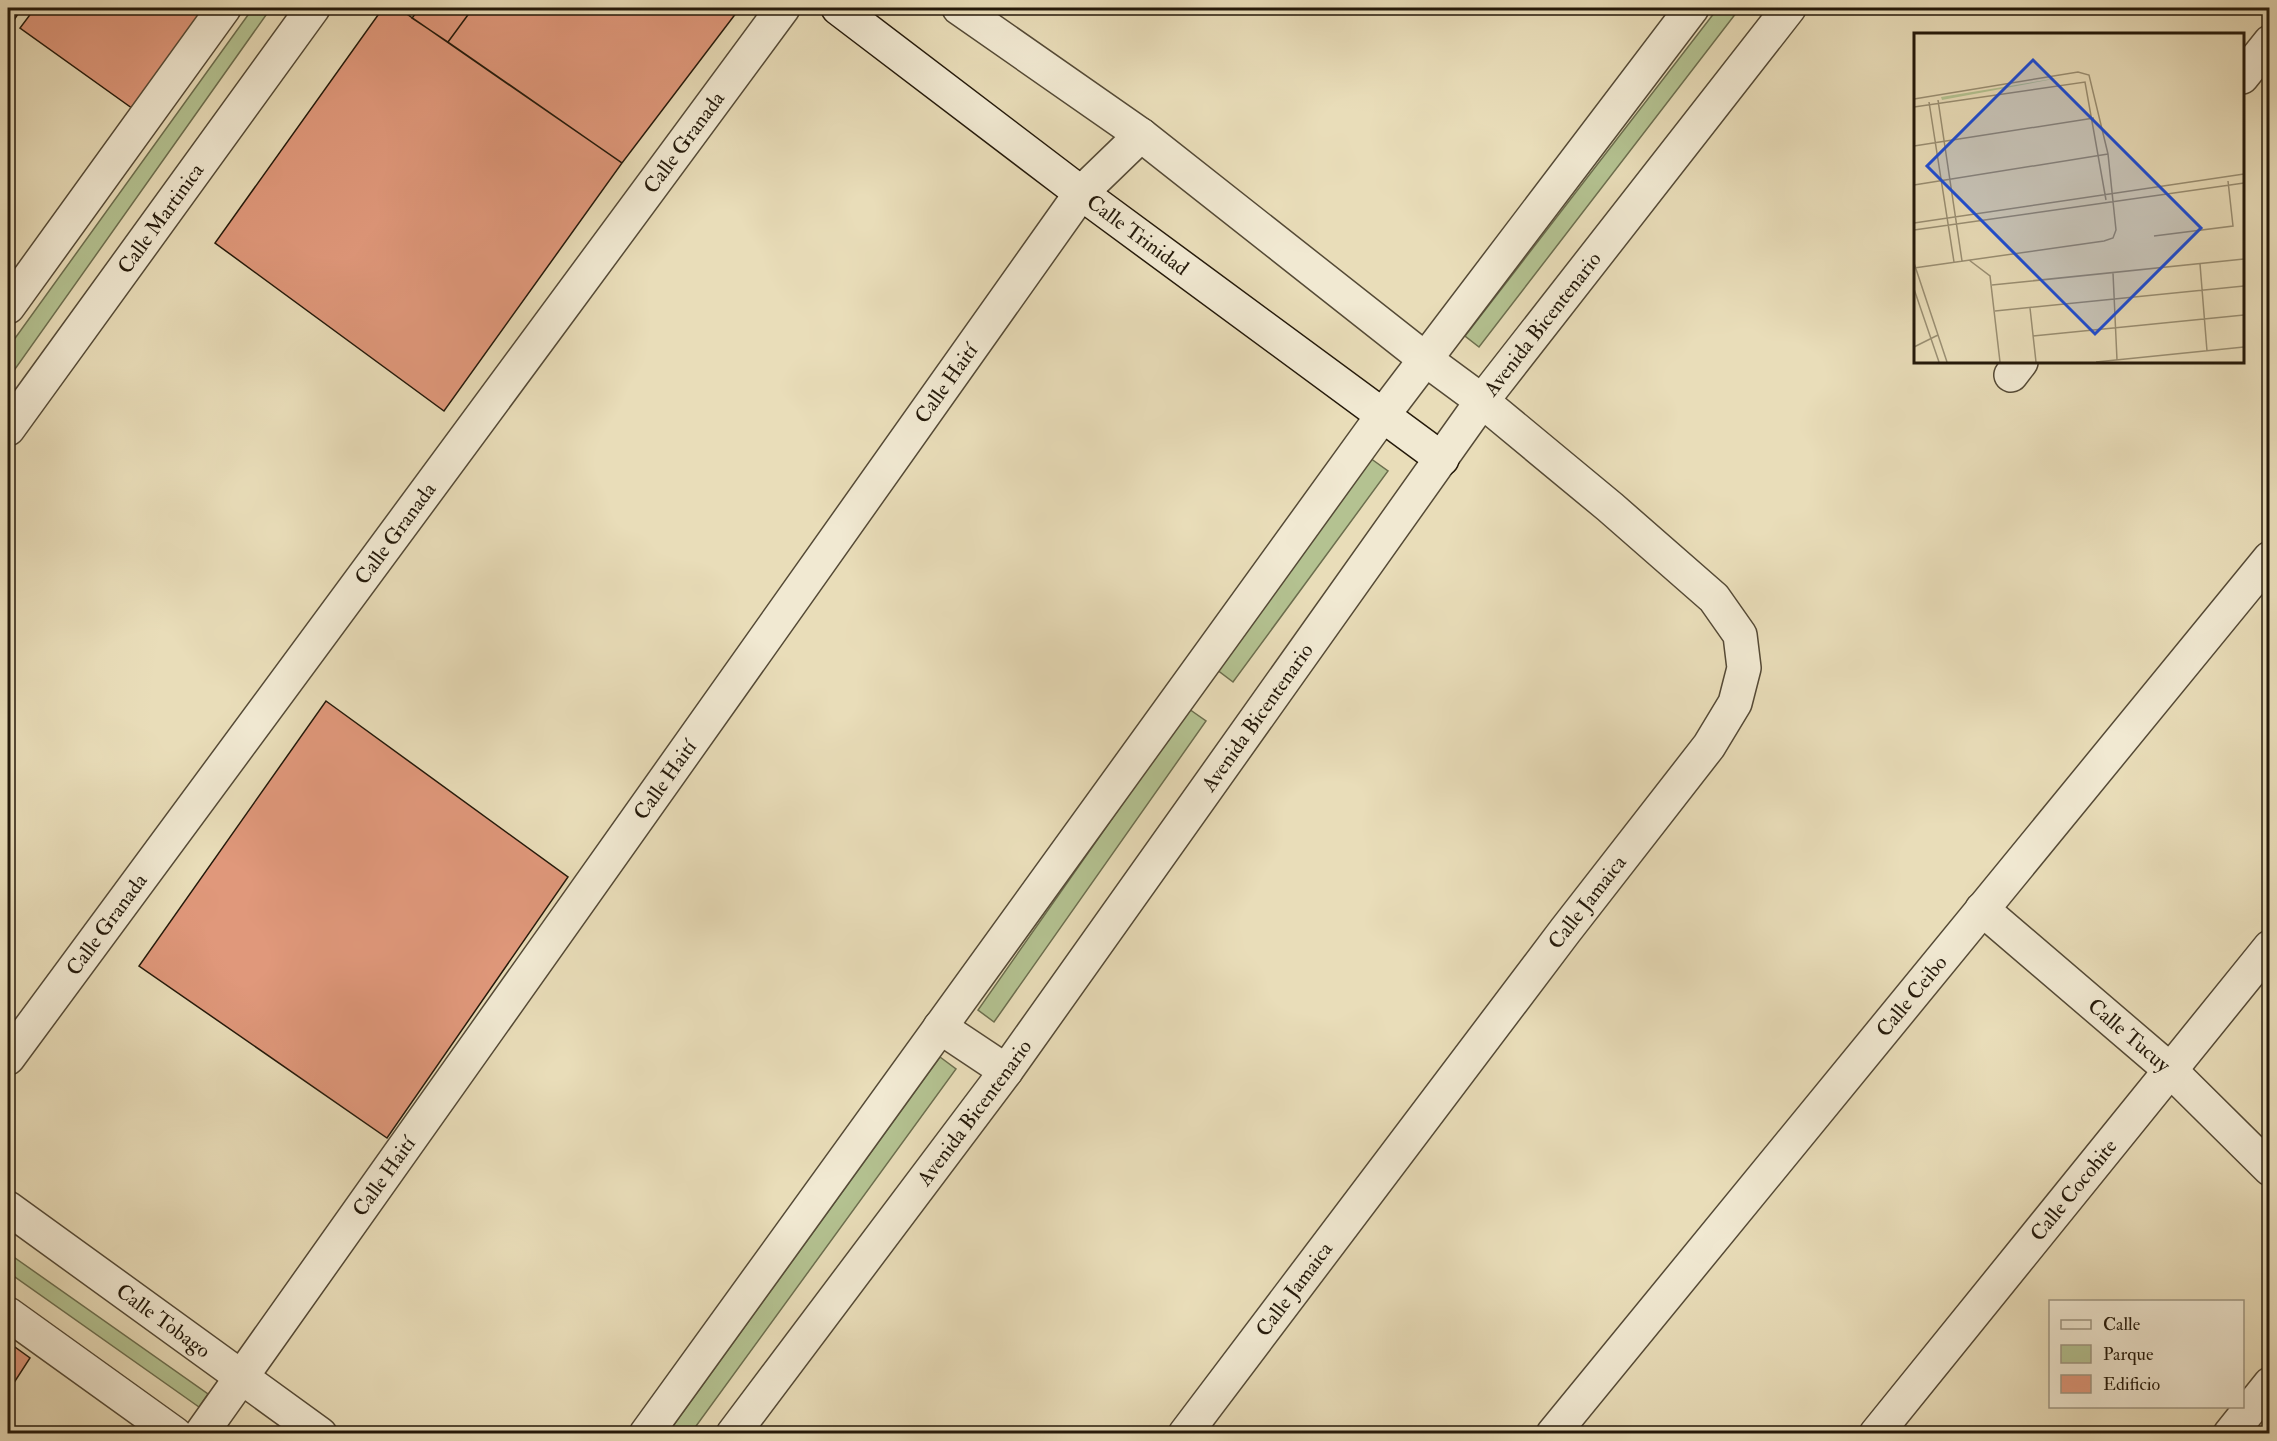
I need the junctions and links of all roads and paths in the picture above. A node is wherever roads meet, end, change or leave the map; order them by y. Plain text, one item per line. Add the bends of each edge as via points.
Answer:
1 (224, 8) edge
2 (313, 8) edge
3 (783, 8) edge
4 (838, 8) edge
5 (959, 8) edge
6 (1692, 8) edge
7 (1789, 8) edge
8 (2270, 42) edge
9 (2244, 74) edge
10 (1141, 135) junction
11 (1081, 193) junction
12 (8, 307) edge
13 (1425, 359) junction
14 (1482, 401) junction
15 (1383, 415) junction
16 (8, 429) edge
17 (1442, 459) junction
18 (2270, 558) edge
19 (1982, 909) junction
20 (2270, 947) edge
21 (940, 1027) junction
22 (8, 1058) edge
23 (2169, 1069) junction
24 (1006, 1071) junction
25 (2270, 1169) edge
26 (8, 1208) edge
27 (8, 1314) edge
28 (241, 1376) junction
29 (2270, 1384) edge
30 (175, 1434) edge
31 (201, 1434) edge
32 (320, 1434) edge
33 (646, 1434) edge
34 (733, 1434) edge
35 (1185, 1434) edge
36 (1553, 1434) edge
37 (1876, 1434) edge
38 (2230, 1434) edge

1 - 12 street
2 - 16 street, Calle Martinica
3 - 22 street, Calle Granada
4 - 11 street, Calle Trinidad
5 - 10 street
6 - 13 street
7 - 14 street, Avenida Bicentenario
8 - 9 street
10 - 11 street, Calle Haití
10 - 13 street
11 - 15 street, Calle Trinidad
11 - 28 street, Calle Haití
13 - 14 street, Calle Jamaica
13 - 15 street
14 - 17 street, Avenida Bicentenario
14 - 35 street, Calle Jamaica via 1714,597 1740,635 1744,668 1735,703 1709,746
15 - 17 street, Calle Trinidad
15 - 21 street
17 - 24 street, Avenida Bicentenario
18 - 19 street, Calle Ceibo
19 - 23 street, Calle Tucuy
19 - 36 street, Calle Ceibo
20 - 23 street, Calle Cocohite
21 - 24 street
21 - 33 street
23 - 25 street, Calle Tucuy
23 - 37 street, Calle Cocohite
24 - 34 street, Avenida Bicentenario
26 - 28 street, Calle Tobago
27 - 30 street
28 - 31 street, Calle Haití
28 - 32 street, Calle Tobago
29 - 38 street

